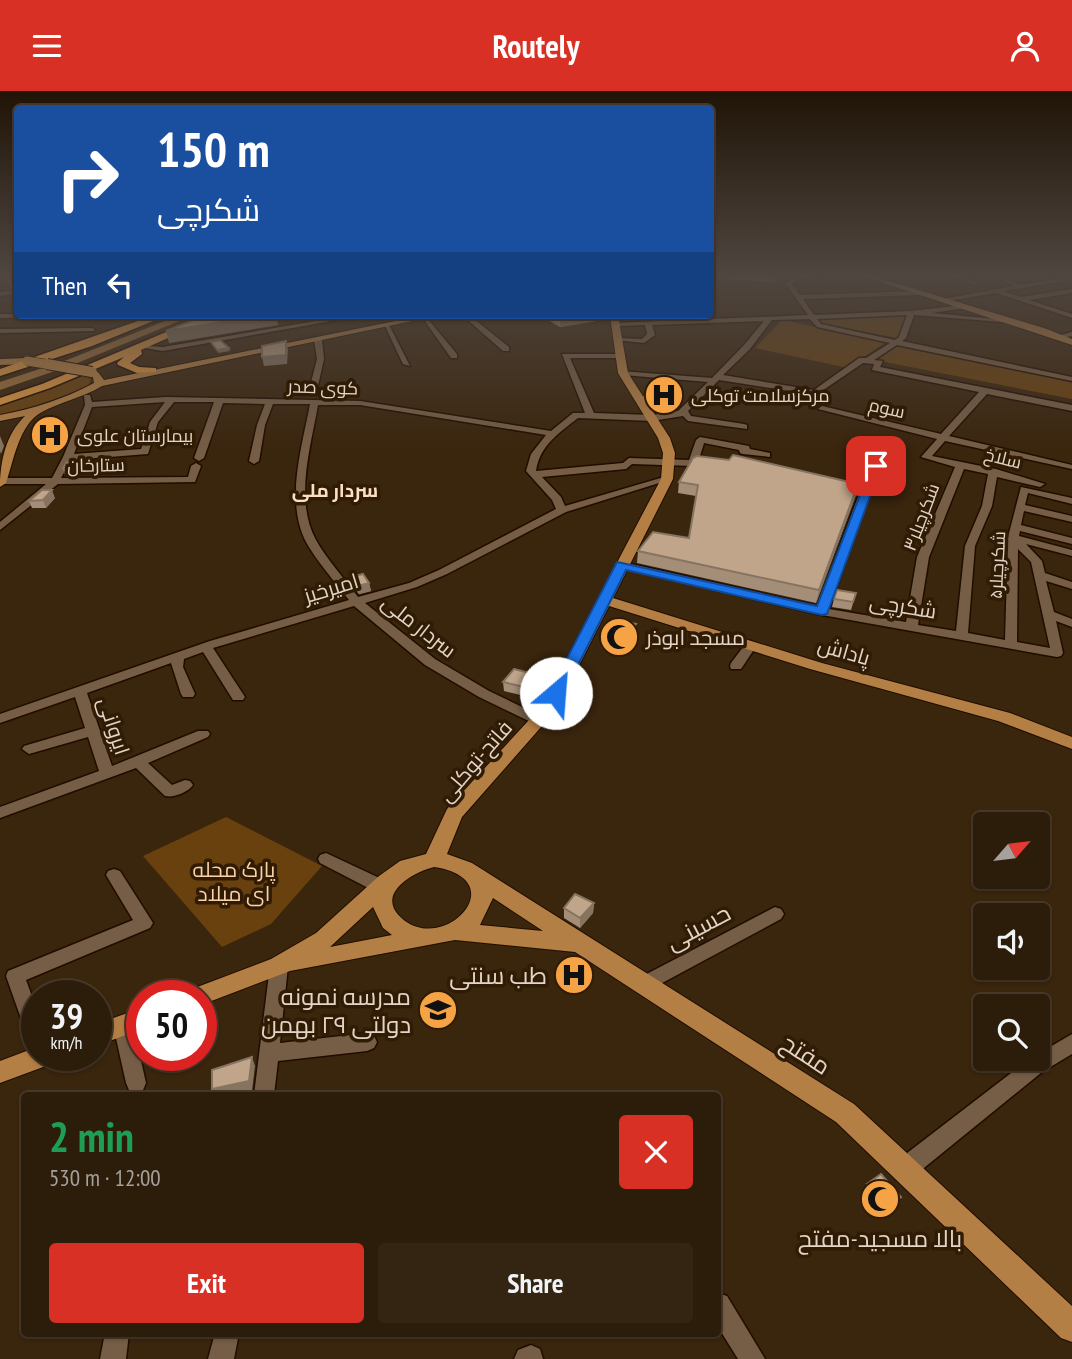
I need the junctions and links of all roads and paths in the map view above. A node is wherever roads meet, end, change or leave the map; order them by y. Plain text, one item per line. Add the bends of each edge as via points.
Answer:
1 (104, 333) edge
2 (116, 333) edge
3 (179, 333) edge
4 (182, 333) edge
5 (256, 333) edge
6 (337, 333) edge
7 (349, 333) edge
8 (390, 333) edge
9 (436, 333) edge
10 (487, 333) edge
11 (619, 333) edge
12 (651, 333) edge
13 (759, 333) edge
14 (854, 333) edge
15 (901, 333) edge
16 (1046, 333) edge
17 (1047, 333) edge
18 (1072, 334) edge
19 (1056, 336) junction
20 (0, 339) edge
21 (56, 339) dead end
22 (318, 340) junction
23 (897, 342) junction
24 (1072, 342) edge
25 (148, 348) junction
26 (620, 348) junction
27 (506, 349) dead end
28 (454, 356) dead end
29 (867, 361) junction
30 (407, 364) dead end
31 (54, 365) joint
32 (1, 368) edge
33 (152, 370) junction
34 (88, 371) junction
35 (623, 373) junction
36 (1072, 379) edge
37 (713, 381) junction
38 (99, 384) junction
39 (313, 390) dead end
40 (985, 391) junction
41 (84, 393) junction
42 (639, 398) junction
43 (668, 398) dead end
44 (0, 399) edge
45 (804, 400) dead end
46 (170, 401) junction
47 (219, 401) junction
48 (270, 401) junction
49 (314, 403) junction
50 (89, 405) junction
51 (1072, 408) edge
52 (40, 409) junction
53 (822, 409) dead end
54 (681, 413) junction
55 (591, 416) junction
56 (652, 418) junction
57 (0, 420) edge
58 (744, 427) dead end
59 (19, 428) junction
60 (553, 434) junction
61 (943, 437) junction
62 (888, 446) dead end
63 (767, 455) dead end
64 (68, 457) junction
65 (254, 461) dead end
66 (961, 464) junction
67 (1069, 467) dead end
68 (668, 468) junction
69 (993, 471) junction
70 (534, 475) junction
71 (0, 482) edge
72 (54, 482) junction
73 (854, 489) edge
74 (867, 492) junction
75 (1072, 492) edge
76 (1072, 501) edge
77 (1020, 507) junction
78 (562, 510) junction
79 (1072, 519) edge
80 (0, 527) edge
81 (1014, 532) junction
82 (1072, 541) edge
83 (1072, 553) edge
84 (622, 565) junction
85 (1041, 576) junction
86 (1072, 586) edge
87 (605, 600) junction
88 (355, 601) junction
89 (822, 611) junction
90 (1050, 615) junction
91 (1072, 623) edge
92 (912, 626) junction
93 (962, 635) junction
94 (1011, 644) junction
95 (751, 645) junction
96 (206, 647) junction
97 (178, 657) junction
98 (736, 666) dead end
99 (80, 693) junction
100 (188, 694) dead end
101 (237, 697) dead end
102 (0, 719) edge
103 (538, 720) junction
104 (94, 730) junction
105 (203, 734) dead end
106 (1072, 743) edge
107 (29, 749) dead end
108 (138, 762) junction
109 (107, 773) junction
110 (185, 785) dead end
111 (0, 813) edge
112 (326, 859) dead end
113 (434, 859) junction
114 (114, 875) dead end
115 (478, 879) junction
116 (387, 881) junction
117 (775, 914) dead end
118 (453, 932) junction
119 (426, 936) junction
120 (582, 944) junction
121 (279, 966) junction
122 (644, 984) junction
123 (217, 990) edge
124 (21, 993) edge
125 (367, 1042) dead end
126 (1072, 1042) edge
127 (270, 1052) junction
128 (21, 1064) edge
129 (135, 1071) edge
130 (0, 1072) edge
131 (136, 1083) dead end
132 (264, 1092) edge
133 (906, 1168) junction
134 (721, 1310) edge
135 (1072, 1327) edge
136 (116, 1337) edge
137 (226, 1337) edge
138 (113, 1359) edge
139 (221, 1359) edge
140 (752, 1359) edge

1 - 32 highway
2 - 32 highway
3 - 34 highway
4 - 25 highway
5 - 25 street
6 - 33 main road
7 - 22 main road
8 - 30 street
9 - 28 street
10 - 27 street
11 - 26 main road
12 - 26 street via 644,341
13 - 37 street
14 - 23 street
15 - 23 street
16 - 19 main road
17 - 19 main road
18 - 19 street
19 - 24 main road
20 - 21 street
22 - 38 main road
22 - 39 street via 320,365
23 - 29 street
23 - 36 street
25 - 33 highway via 122,363
26 - 35 main road
26 - 55 street via 565,356
29 - 37 street via 862,360 816,393
29 - 40 street via 880,363 875,368
31 - 32 highway, bridge
31 - 34 main road, bridge
33 - 34 main road
34 - 38 main road via 99,377
34 - 44 highway
35 - 37 street
35 - 42 main road
37 - 45 street
37 - 54 street
38 - 41 main road
40 - 51 street
40 - 61 street
41 - 50 street
41 - 52 main road
42 - 43 street
42 - 56 main road
46 - 47 street, کوی صدر
46 - 50 street, کوی صدر
46 - 64 street via 154,422 145,452
47 - 48 street, کوی صدر
47 - 72 street, ستارخان via 192,480
48 - 49 street, کوی صدر
48 - 65 street
49 - 60 street, کوی صدر via 360,403
49 - 88 street, سردار ملی via 301,508 310,539
50 - 64 street
52 - 57 main road
52 - 59 main road
53 - 61 street, سوم
54 - 56 street
54 - 58 street
55 - 56 street
55 - 60 street via 576,415
56 - 68 main road via 669,453
57 - 59 main road
59 - 71 main road
60 - 70 street via 531,460
61 - 66 street, سلاخ via 926,457
61 - 67 street, سوم
62 - 74 street
63 - 68 street, امیرخیز via 700,440 693,463
64 - 72 street
66 - 69 street, سلاخ
66 - 92 street, شکرچیلر۳ via 923,557
68 - 70 street via 629,461 625,466
68 - 78 street, امیرخیز
68 - 84 main road, فاتح-توکلی
69 - 75 street, سلاخ
69 - 93 street via 987,506 970,546
70 - 78 street
71 - 72 street, ستارخان
72 - 80 street
73 - 74 street
74 - 89 street
76 - 77 street, شکرچیلر۵ via 1024,489
77 - 79 street
77 - 81 street, شکرچیلر۵
78 - 88 street, امیرخیز via 443,572
81 - 82 street
81 - 83 street
81 - 85 street via 1036,561
81 - 94 street, شکرچیلر۵
84 - 87 main road, فاتح-توکلی
84 - 89 street, شکرچی
85 - 86 street
85 - 90 street
87 - 95 main road, پاداش
87 - 103 main road, فاتح-توکلی
88 - 96 street, امیرخیز
88 - 103 street, سردار ملی via 430,662
89 - 92 street, شکرچی
90 - 91 street
90 - 94 street, شکرچی via 1057,653
92 - 93 street, شکرچی
93 - 94 street, شکرچی
95 - 98 street
95 - 106 main road, پاداش via 1004,717
96 - 97 street, امیرخیز
96 - 101 street
97 - 99 street, امیرخیز
97 - 100 street via 177,667
99 - 102 street, امیرخیز
99 - 104 street, ایروانی
103 - 113 main road, فاتح-توکلی via 454,814
104 - 107 street
104 - 109 street, ایروانی
105 - 108 street
108 - 109 street
108 - 110 street via 170,792
109 - 111 street
112 - 116 street
113 - 115 main road via 460,864
113 - 116 main road via 418,861
114 - 124 street via 144,923 15,976
115 - 118 main road via 482,902 467,924
115 - 120 main road
116 - 119 main road via 381,902 385,915 402,930
116 - 121 main road via 324,939
117 - 122 street, حسینی
118 - 119 main road
118 - 120 main road, مفتح
119 - 121 main road
120 - 122 main road, مفتح
121 - 123 main road
121 - 127 street
122 - 133 main road, مفتح via 845,1113
125 - 127 street
126 - 133 street
127 - 132 street
128 - 130 main road
129 - 131 street
133 - 135 main road, مفتح
134 - 140 street
136 - 138 street
137 - 139 street

